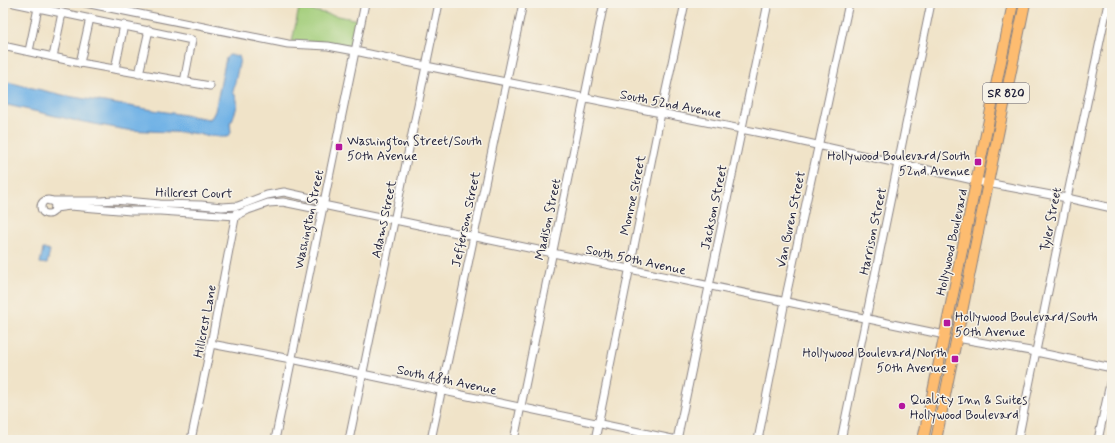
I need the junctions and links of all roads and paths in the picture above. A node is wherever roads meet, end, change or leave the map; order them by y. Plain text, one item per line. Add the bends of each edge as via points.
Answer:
1 (4, 3) edge
2 (14, 3) edge
3 (85, 3) edge
4 (365, 3) edge
5 (439, 3) edge
6 (522, 3) edge
7 (604, 3) edge
8 (685, 3) edge
9 (768, 3) edge
10 (849, 3) edge
11 (931, 3) edge
12 (1013, 3) edge
13 (1025, 3) edge
14 (1108, 3) edge
15 (38, 8) junction
16 (3, 9) edge
17 (62, 13) junction
18 (90, 18) junction
19 (124, 25) junction
20 (149, 30) junction
21 (3, 46) edge
22 (29, 51) junction
23 (355, 51) junction
24 (53, 56) junction
25 (80, 63) junction
26 (426, 66) junction
27 (115, 69) junction
28 (139, 74) junction
29 (184, 82) junction
30 (506, 82) junction
31 (210, 86) dead end
32 (585, 98) junction
33 (661, 113) junction
34 (741, 129) junction
35 (819, 146) junction
36 (898, 163) junction
37 (982, 182) junction
38 (1067, 198) junction
39 (50, 201) junction
40 (323, 205) junction
41 (238, 206) junction
42 (55, 208) junction
43 (1112, 208) edge
44 (236, 216) junction
45 (395, 220) junction
46 (474, 237) junction
47 (552, 253) junction
48 (630, 270) junction
49 (709, 286) junction
50 (953, 295) junction
51 (785, 301) junction
52 (866, 318) junction
53 (945, 335) junction
54 (957, 338) junction
55 (212, 344) junction
56 (1036, 352) junction
57 (291, 359) junction
58 (1112, 368) edge
59 (363, 374) junction
60 (1112, 374) edge
61 (948, 384) junction
62 (441, 390) junction
63 (520, 407) junction
64 (598, 424) junction
65 (191, 440) edge
66 (274, 440) edge
67 (350, 440) edge
68 (431, 440) edge
69 (514, 440) edge
70 (595, 440) edge
71 (677, 440) edge
72 (758, 440) edge
73 (841, 440) edge
74 (923, 440) edge
75 (936, 440) edge
76 (1018, 440) edge
77 (1098, 440) edge

1 - 16 street
2 - 15 street
3 - 23 street, South 52nd Avenue via 288,44 328,46
4 - 23 street, Washington Street
5 - 26 street, Adams Street
6 - 30 street, Jefferson Street
7 - 32 street, Madison Street
8 - 33 street, Monroe Street
9 - 34 street, Jackson Street
10 - 35 street, Van Buren Street
11 - 36 street, Harrison Street
12 - 37 highway, Hollywood Boulevard / SR 820
13 - 37 highway, Hollywood Boulevard / SR 820
14 - 38 street, Tyler Street
15 - 17 street
15 - 22 street
17 - 18 street
17 - 24 street
18 - 19 street
18 - 25 street
19 - 20 street
19 - 27 street
20 - 28 street
20 - 29 street via 192,40
21 - 22 street
22 - 24 street
23 - 26 street, South 52nd Avenue
23 - 40 street, Washington Street
24 - 25 street
25 - 27 street
26 - 30 street, South 52nd Avenue
26 - 45 street, Adams Street
27 - 28 street
28 - 29 street
29 - 31 street
30 - 32 street, South 52nd Avenue
30 - 46 street, Jefferson Street
32 - 33 street, South 52nd Avenue
32 - 47 street, Madison Street
33 - 34 street, South 52nd Avenue
33 - 48 street, Monroe Street
34 - 35 street, South 52nd Avenue
34 - 49 street, Jackson Street
35 - 36 street, South 52nd Avenue
35 - 51 street, Van Buren Street
36 - 37 street, South 52nd Avenue
36 - 52 street, Harrison Street
37 - 38 street, South 52nd Avenue
37 - 50 highway, Hollywood Boulevard / SR 820
37 - 54 highway, Hollywood Boulevard / SR 820
38 - 43 street, South 52nd Avenue
38 - 56 street, Tyler Street
39 - 41 street, Hillcrest Court via 114,200
39 - 42 street
39 - 42 street via 42,204 42,210 50,214
40 - 41 street, Hillcrest Court via 320,200 284,192 267,195
40 - 44 street, Hillcrest Court via 317,209 283,202 268,203
40 - 45 street, South 50th Avenue
40 - 57 street, Washington Street
41 - 44 street, Hillcrest Lane
42 - 44 street, Hillcrest Court via 70,206
44 - 55 street, Hillcrest Lane
45 - 46 street, South 50th Avenue
45 - 59 street, Adams Street
46 - 47 street, South 50th Avenue
46 - 62 street, Jefferson Street
47 - 48 street, South 50th Avenue
47 - 63 street, Madison Street
48 - 49 street, South 50th Avenue
48 - 64 street, Monroe Street
49 - 51 street, South 50th Avenue
49 - 71 street, Jackson Street
50 - 53 highway, Hollywood Boulevard / SR 820
50 - 54 highway via 957,303 953,332
51 - 52 street, South 50th Avenue
51 - 72 street, Van Buren Street
52 - 53 street, South 50th Avenue
52 - 73 street, Harrison Street
53 - 61 highway via 950,339 944,376
53 - 74 highway, Hollywood Boulevard / SR 820
54 - 56 street
54 - 61 highway, Hollywood Boulevard / SR 820
55 - 57 street, South 48th Avenue
55 - 65 street, Hillcrest Lane
56 - 58 street
56 - 76 street, Tyler Street
57 - 59 street, South 48th Avenue
57 - 66 street, Washington Street
59 - 62 street, South 48th Avenue
59 - 67 street, Adams Street
60 - 77 street
61 - 75 highway, Hollywood Boulevard / SR 820
62 - 63 street, South 48th Avenue
62 - 68 street, Jefferson Street
63 - 64 street, South 48th Avenue
63 - 69 street, Madison Street
64 - 70 street, Monroe Street
64 - 71 street, South 48th Avenue

